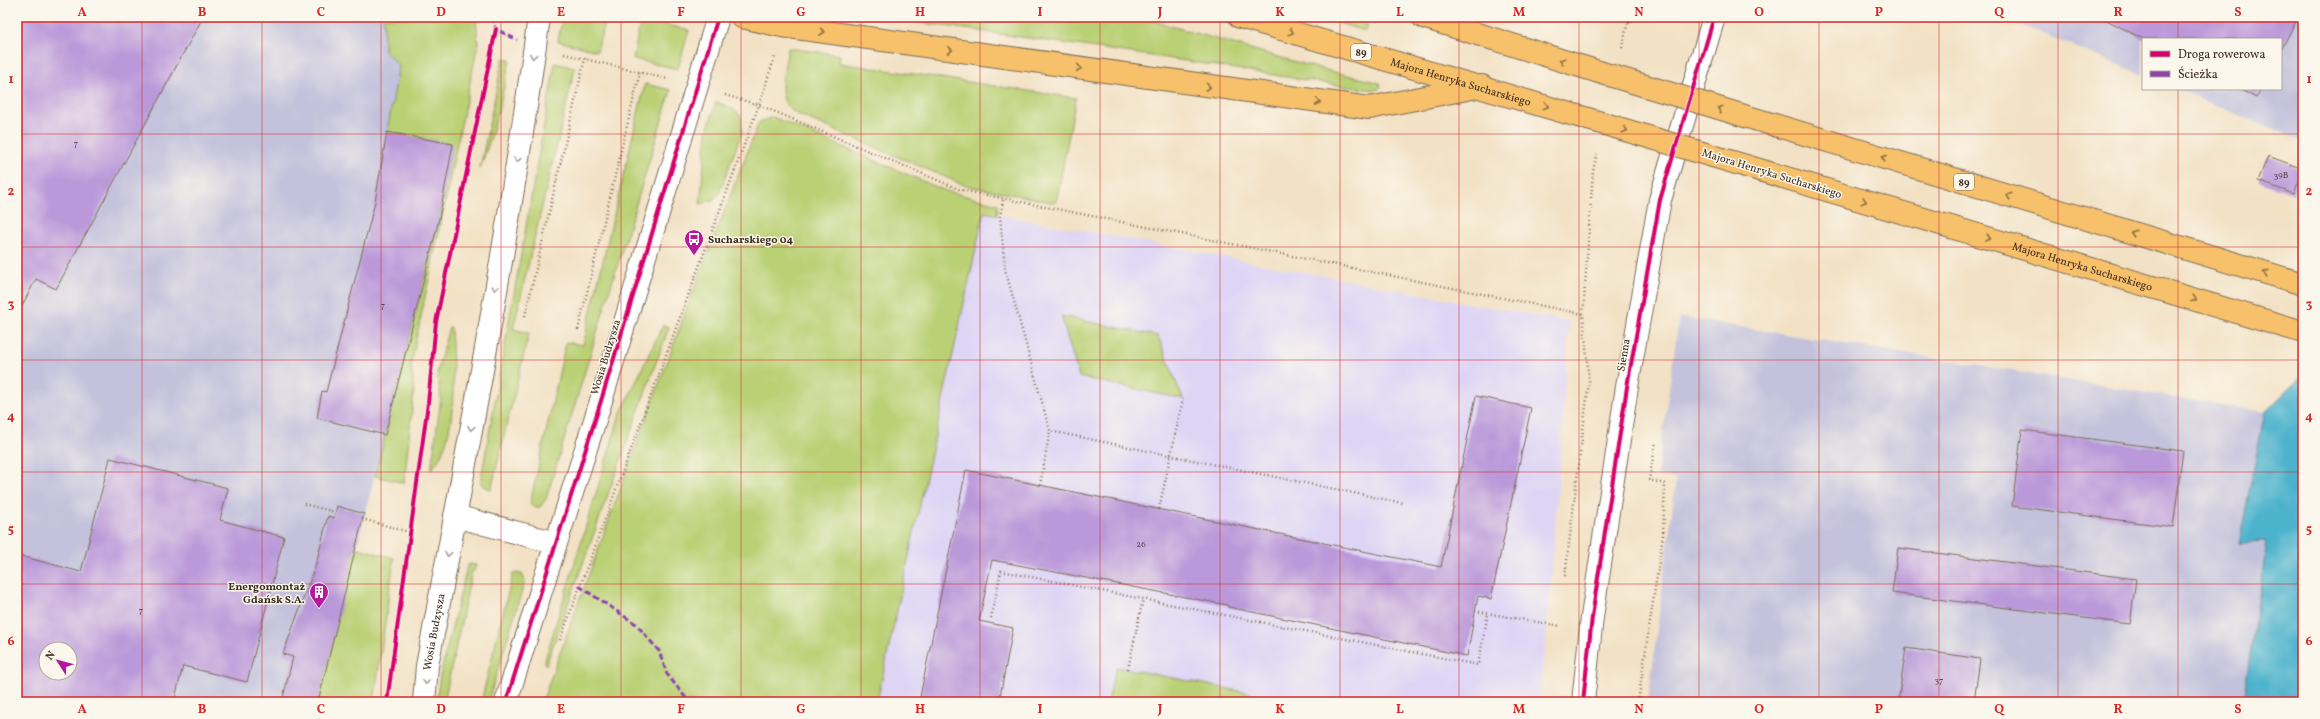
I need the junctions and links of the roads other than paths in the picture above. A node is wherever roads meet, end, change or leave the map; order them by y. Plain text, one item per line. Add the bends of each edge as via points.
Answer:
1 (539, 17) edge
2 (718, 17) edge
3 (742, 17) edge
4 (1240, 17) edge
5 (1423, 17) edge
6 (1472, 17) edge
7 (1714, 17) edge
8 (1497, 40) junction
9 (1482, 86) junction
10 (2303, 284) edge
11 (2303, 332) edge
12 (455, 516) junction
13 (556, 543) junction
14 (424, 702) edge
15 (506, 702) edge
16 (1583, 702) edge

1 -> 12 street, Wosia Budzysza
2 - 13 street, Wosia Budzysza
3 -> 9 highway via 782,26 1369,108
4 -> 9 highway, Majora Henryka Sucharskiego / 89
5 - 8 highway, 89
6 - 8 highway
7 - 16 street, Sienna via 1660,200 1627,387 1592,617
10 -> 8 highway, 89, bridge
9 -> 11 highway, Majora Henryka Sucharskiego / 89, bridge
12 - 13 street
12 -> 14 street, Wosia Budzysza via 427,666
13 - 15 street, Wosia Budzysza

